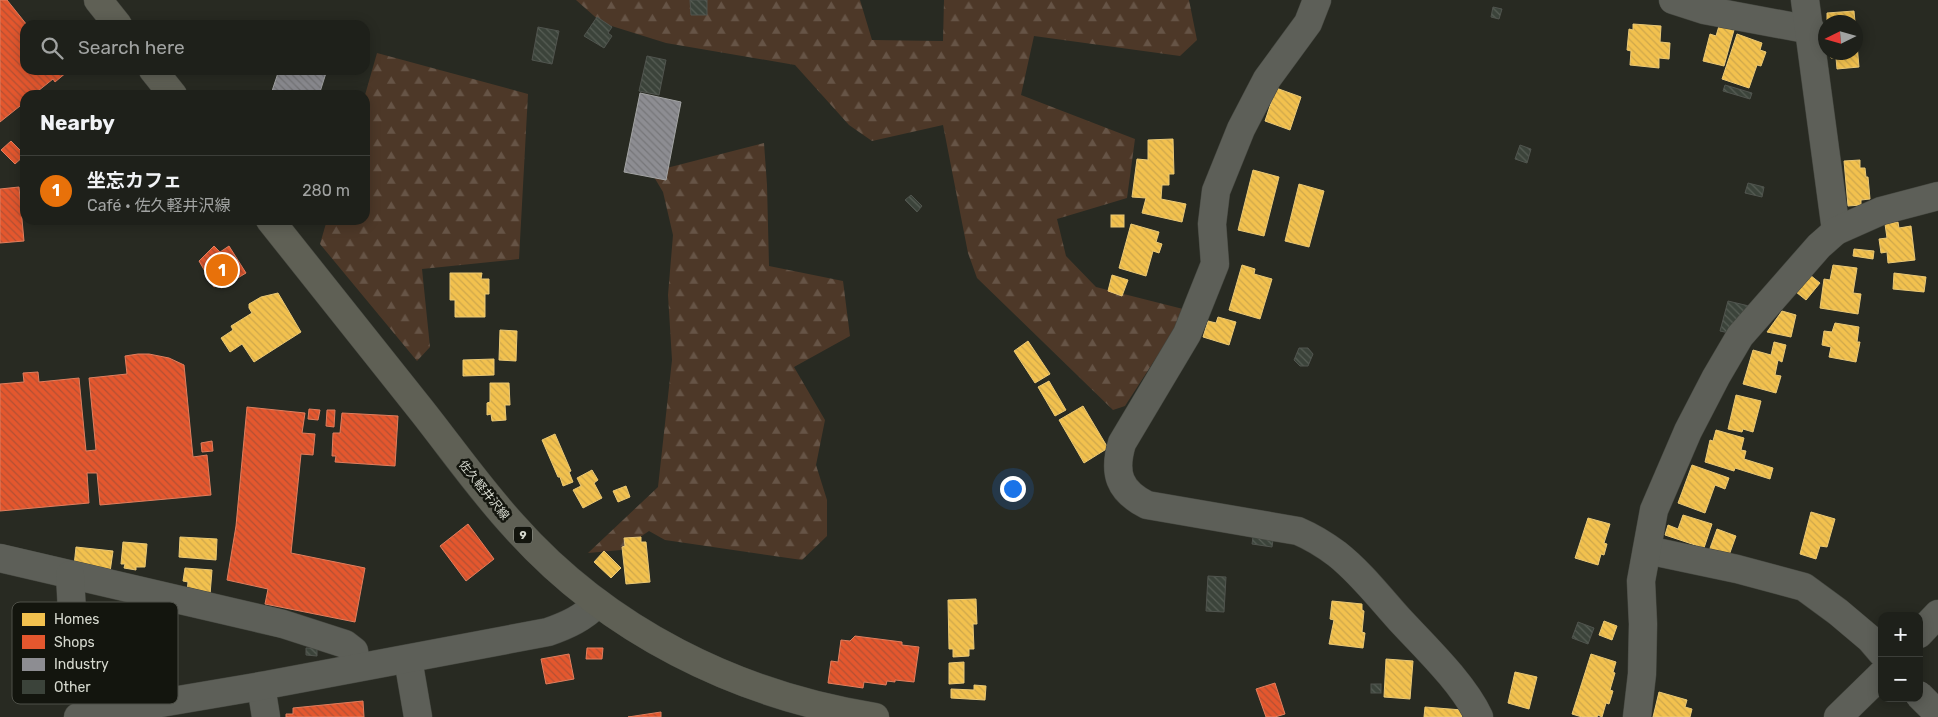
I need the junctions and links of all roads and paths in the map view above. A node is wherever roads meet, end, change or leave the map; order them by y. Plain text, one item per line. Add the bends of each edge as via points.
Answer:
1 (98, 0) edge
2 (1317, 0) edge
3 (1673, 0) edge
4 (1806, 0) edge
5 (114, 20) edge
6 (1811, 30) junction
7 (157, 75) edge
8 (169, 90) edge
9 (1938, 196) edge
10 (274, 225) edge
11 (1836, 231) junction
12 (1647, 550) junction
13 (0, 558) edge
14 (70, 575) junction
15 (71, 602) edge
16 (598, 603) junction
17 (1938, 614) edge
18 (1923, 630) edge
19 (1878, 648) edge
20 (408, 658) junction
21 (357, 667) junction
22 (1878, 678) edge
23 (261, 686) junction
24 (1923, 699) edge
25 (178, 701) edge
26 (163, 704) edge
27 (109, 714) edge
28 (1938, 714) edge
29 (78, 717) edge
30 (266, 717) edge
31 (418, 717) edge
32 (875, 717) edge
33 (1479, 717) edge
34 (1637, 717) edge
35 (1838, 717) edge

1 - 5 main road
2 - 33 street via 1308,23 1267,79 1241,129 1216,190 1212,224 1215,264 1187,334 1122,443 1118,459 1119,476 1124,488 1147,505 1298,531 1336,553 1430,653 1462,690
3 - 6 street via 1704,10
4 - 6 street
6 - 11 street
7 - 8 main road
9 - 11 street via 1881,211
10 - 16 main road, 佐久軽井沢線 / 9 via 513,525
11 - 12 street via 1740,336 1688,431 1654,510
12 - 19 street via 1804,587
12 - 34 street via 1641,581 1642,674
13 - 14 street
14 - 15 street
14 - 21 street via 283,624 331,639 354,651
16 - 20 street via 575,622 548,632
16 - 32 main road, 佐久軽井沢線 / 9 via 668,648 727,677 816,706
17 - 18 street
20 - 21 street
20 - 31 street
21 - 23 street
22 - 35 street
23 - 25 street
23 - 30 street
24 - 28 street, bridge
26 - 27 street
27 - 29 street

